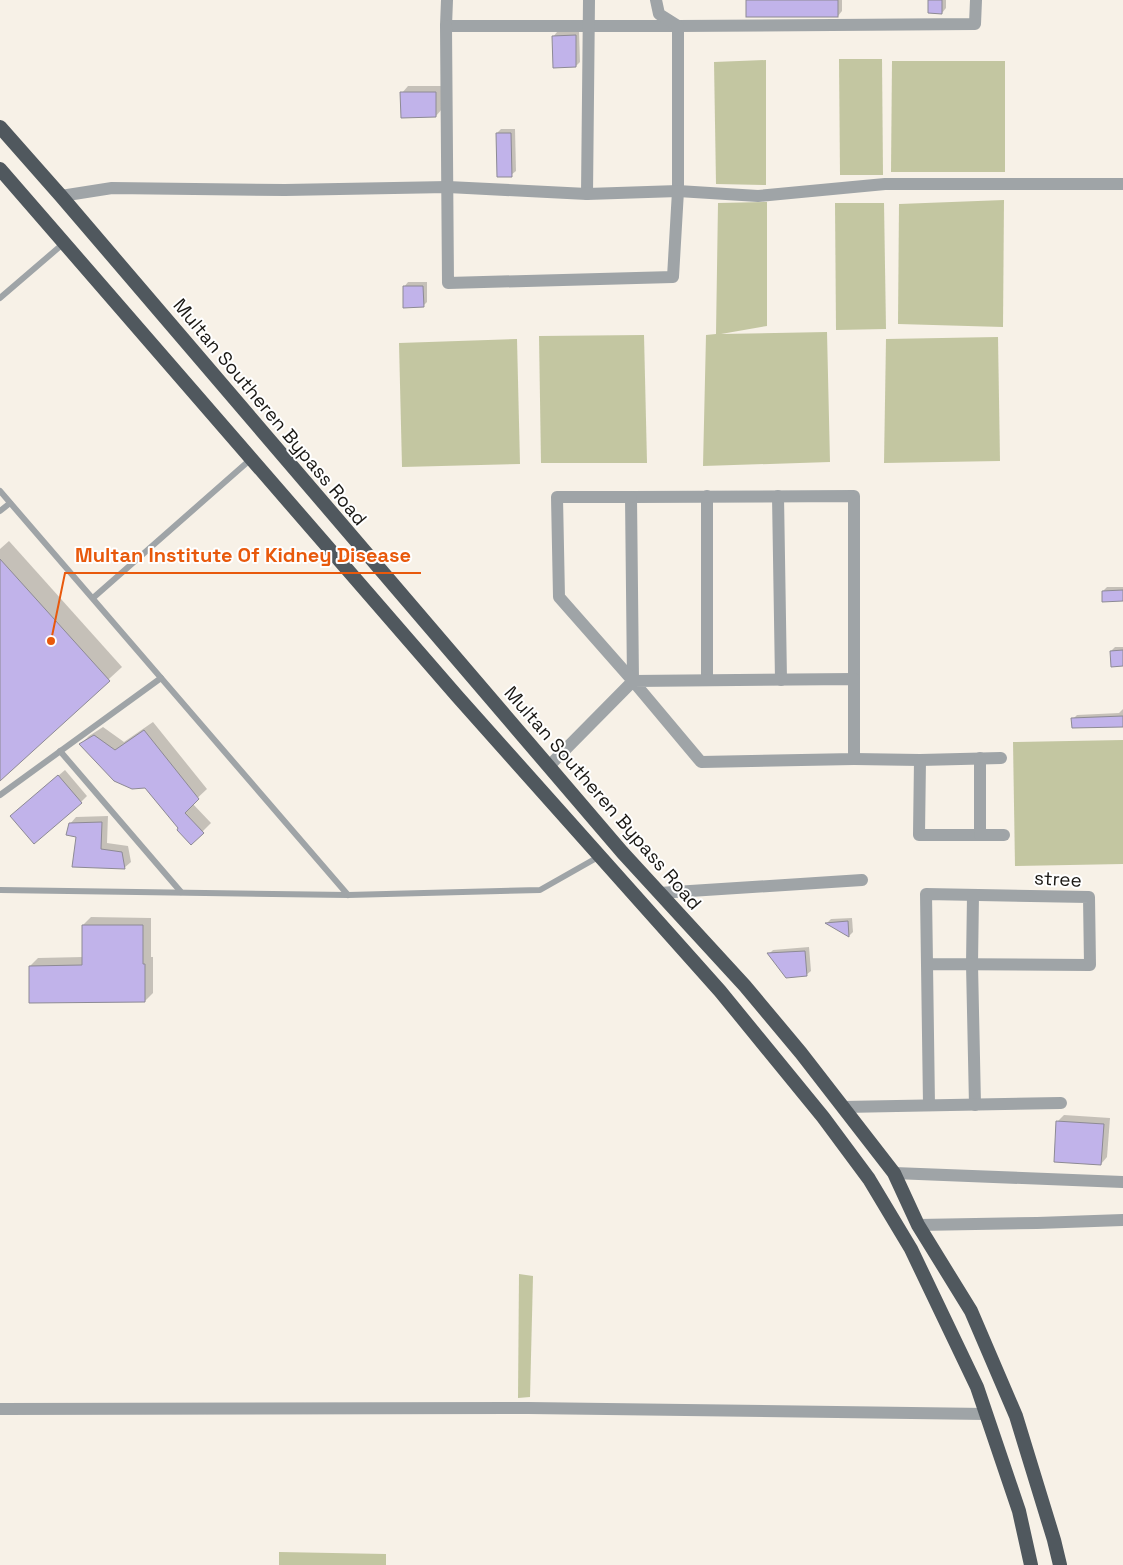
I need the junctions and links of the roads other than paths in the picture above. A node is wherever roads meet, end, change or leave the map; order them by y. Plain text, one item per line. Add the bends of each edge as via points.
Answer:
1 (447, 0) edge
2 (589, 0) edge
3 (656, 0) edge
4 (976, 0) edge
5 (446, 26) junction
6 (589, 26) junction
7 (678, 26) junction
8 (0, 127) edge
9 (0, 169) edge
10 (1123, 184) edge
11 (448, 187) junction
12 (678, 191) junction
13 (587, 194) junction
14 (61, 196) junction
15 (64, 243) junction
16 (0, 298) edge
17 (251, 459) junction
18 (0, 491) edge
19 (707, 496) junction
20 (778, 496) junction
21 (631, 497) junction
22 (10, 503) junction
23 (0, 511) edge
24 (93, 598) junction
25 (161, 678) junction
26 (854, 679) junction
27 (707, 680) junction
28 (781, 680) junction
29 (633, 681) junction
30 (60, 751) junction
31 (980, 758) junction
32 (1002, 758) dead end
33 (854, 759) junction
34 (920, 760) junction
35 (549, 766) junction
36 (0, 795) edge
37 (980, 835) junction
38 (1004, 835) dead end
39 (600, 856) junction
40 (862, 880) dead end
41 (1, 889) edge
42 (180, 892) junction
43 (659, 893) junction
44 (348, 895) junction
45 (973, 895) junction
46 (928, 964) junction
47 (972, 964) junction
48 (1061, 1103) dead end
49 (975, 1104) junction
50 (929, 1105) junction
51 (843, 1106) junction
52 (894, 1174) junction
53 (1123, 1182) edge
54 (1123, 1220) edge
55 (918, 1225) junction
56 (0, 1409) edge
57 (986, 1414) junction
58 (1031, 1565) edge
59 (1060, 1565) edge

1 - 5 street
2 - 6 street
3 - 7 street via 659,14
4 - 7 street via 975,24
5 - 6 street
5 - 11 street
6 - 7 street
6 - 13 street
7 - 12 street
8 - 14 highway, Multan Southeren Bypass Road
9 - 15 highway, Multan Southeren Bypass Road
10 - 12 street via 885,184 758,196
11 - 12 street via 448,283 673,277
11 - 13 street
11 - 14 street via 285,190 112,188
12 - 13 street
14 - 35 highway, Multan Southeren Bypass Road
15 - 16 lane
15 - 17 highway, Multan Southeren Bypass Road
17 - 24 lane
17 - 39 highway, Multan Southeren Bypass Road
18 - 22 lane
19 - 20 street
19 - 21 street
19 - 27 street
20 - 26 street via 854,496
20 - 28 street
21 - 29 street
21 - 29 street via 557,497 558,597
22 - 23 lane
22 - 24 lane
24 - 25 lane
25 - 30 lane
25 - 44 lane
26 - 28 street
26 - 33 street
27 - 28 street
27 - 29 street
29 - 33 street via 701,762
29 - 35 street
30 - 36 lane
30 - 42 lane
31 - 32 street
31 - 34 street
31 - 37 street
33 - 34 street
34 - 37 street via 919,835
35 - 43 highway, Multan Southeren Bypass Road
37 - 38 street
39 - 44 lane via 540,890
39 - 57 highway, Multan Southeren Bypass Road via 720,991 869,1179 911,1249 977,1388
40 - 43 street
41 - 42 lane
42 - 44 lane
43 - 51 highway, Multan Southeren Bypass Road via 745,986
45 - 46 street, stree via 926,894
45 - 47 street
45 - 47 street, stree via 1089,897 1090,964
46 - 47 street, stree
46 - 50 street, stree
47 - 49 street
48 - 49 street
49 - 50 street
50 - 51 street
51 - 52 highway, Multan Southeren Bypass Road
52 - 53 street
52 - 55 highway, Multan Southeren Bypass Road
54 - 55 street
55 - 59 highway, Multan Southeren Bypass Road via 971,1311 1016,1416
56 - 57 street via 528,1408
57 - 58 highway, Multan Southeren Bypass Road via 1019,1511

